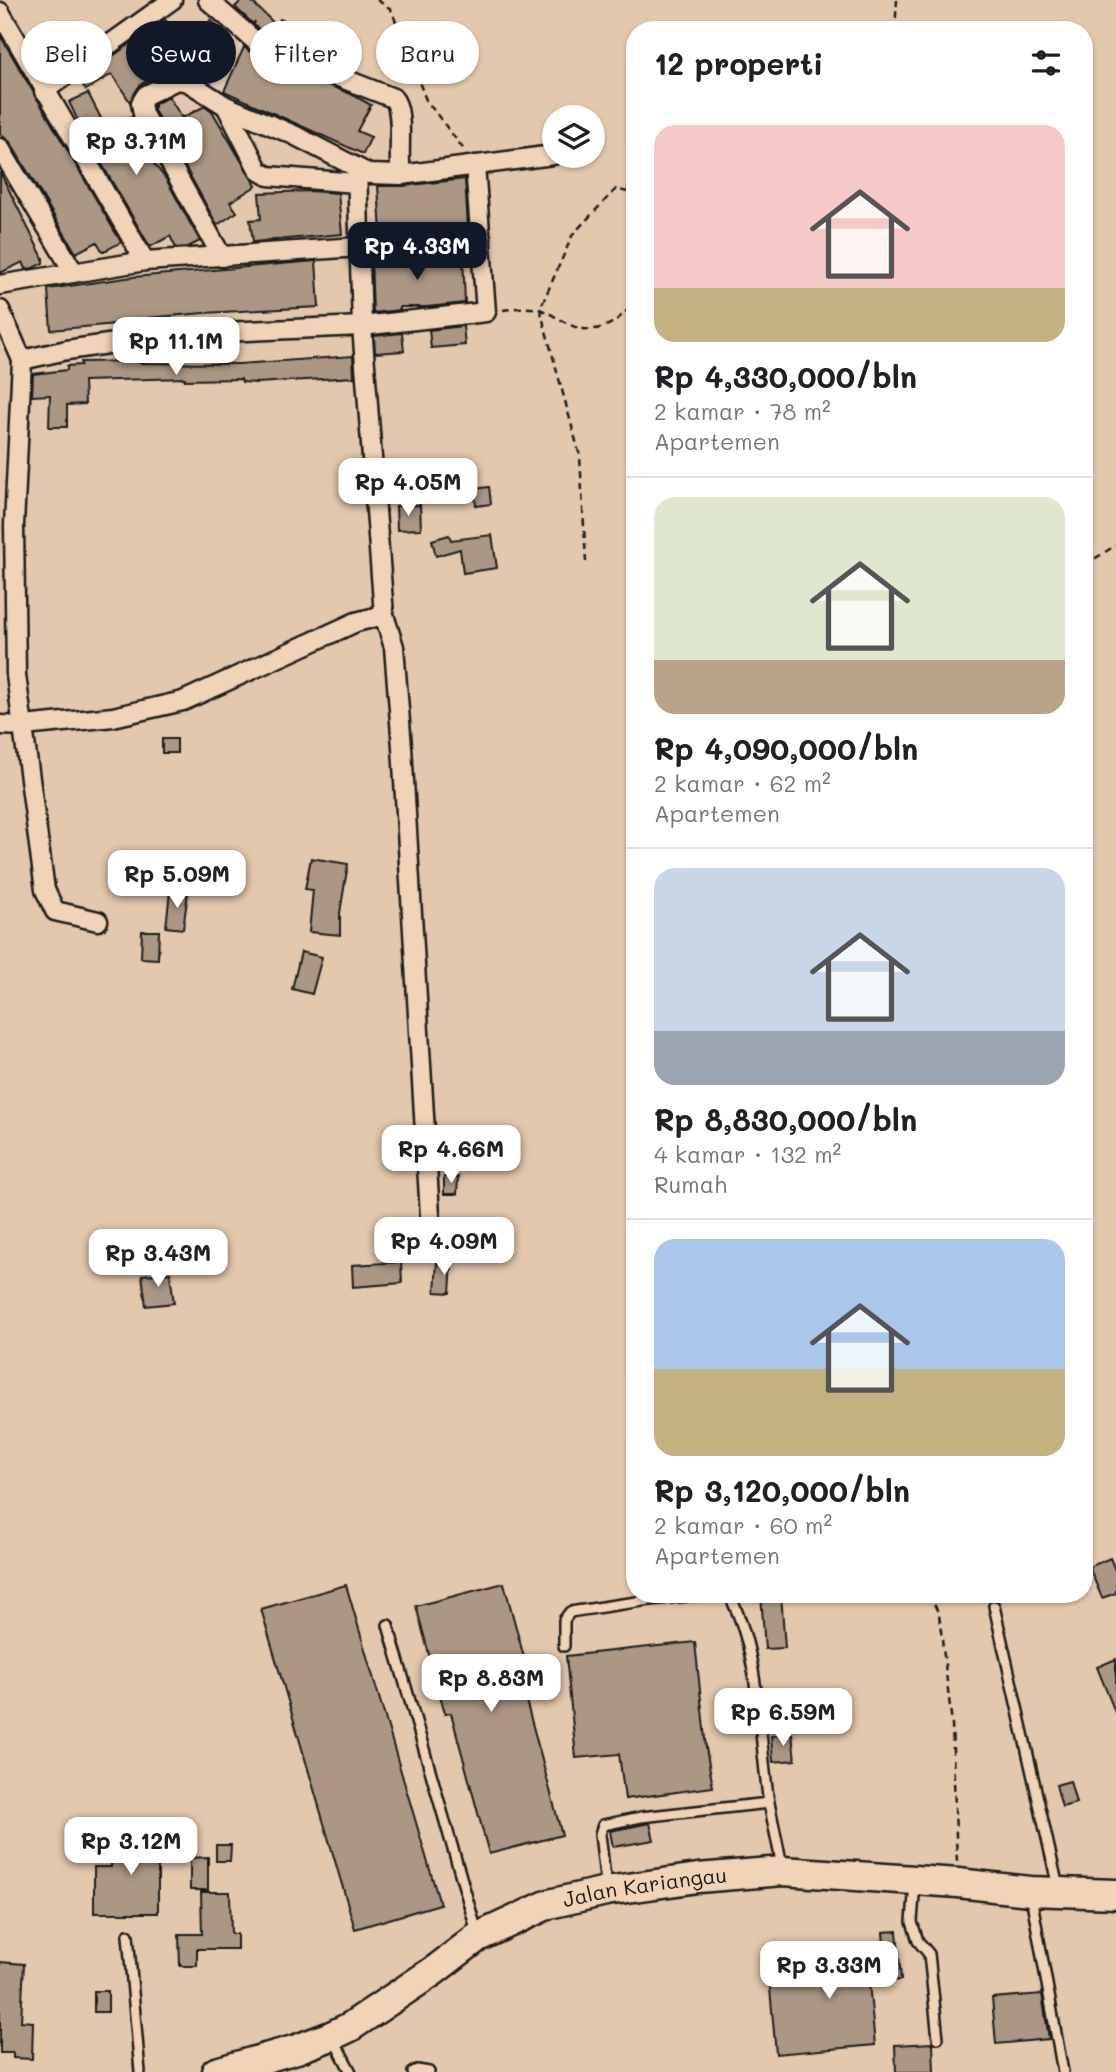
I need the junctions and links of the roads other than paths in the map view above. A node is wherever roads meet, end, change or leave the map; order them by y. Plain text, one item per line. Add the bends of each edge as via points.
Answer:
1 (172, 0) edge
2 (208, 0) edge
3 (0, 12) edge
4 (44, 91) junction
5 (226, 106) junction
6 (0, 148) edge
7 (542, 156) edge
8 (475, 165) junction
9 (401, 175) junction
10 (356, 176) junction
11 (481, 239) junction
12 (361, 248) junction
13 (222, 257) junction
14 (145, 261) junction
15 (73, 271) junction
16 (0, 285) edge
17 (0, 310) edge
18 (362, 326) junction
19 (22, 360) junction
20 (384, 615) junction
21 (0, 725) edge
22 (24, 726) junction
23 (98, 921) dead end
24 (432, 1250) dead end
25 (638, 1603) edge
26 (733, 1603) edge
27 (994, 1606) dead end
28 (388, 1625) dead end
29 (564, 1646) dead end
30 (769, 1803) junction
31 (783, 1871) junction
32 (915, 1881) junction
33 (606, 1891) junction
34 (1030, 1891) junction
35 (1059, 1893) junction
36 (1116, 1894) edge
37 (128, 1935) dead end
38 (478, 1937) junction
39 (331, 2036) junction
40 (938, 2038) dead end
41 (140, 2072) edge
42 (216, 2072) edge
43 (351, 2072) edge
44 (413, 2072) edge
45 (429, 2072) edge
46 (1063, 2072) edge

1 - 4 street
2 - 9 street via 262,47 393,98 400,113
3 - 4 street
4 - 14 street
5 - 10 street via 294,135
5 - 10 street via 259,171 268,176
5 - 13 street via 177,80 146,95 141,103
6 - 15 street
7 - 8 street
8 - 9 street
8 - 11 street
9 - 10 street
10 - 12 street
11 - 12 street
11 - 18 street via 486,312
12 - 13 street
12 - 18 street
13 - 14 street
14 - 15 street
15 - 16 street
17 - 19 street
18 - 19 street via 177,334 66,349
18 - 20 street
19 - 22 street via 14,524 16,675
20 - 22 street via 356,622 183,701 113,717
20 - 24 street via 394,648 402,747
21 - 22 street
22 - 23 street via 45,890 55,911
25 - 29 lane via 570,1612 564,1620
26 - 30 lane via 747,1647
27 - 35 lane
28 - 38 lane
30 - 31 lane
30 - 33 lane via 603,1825
31 - 32 main road, Jalan Kariangau
31 - 33 main road, Jalan Kariangau
32 - 34 main road, Jalan Kariangau
32 - 40 lane via 912,1922 918,1941 929,1954
33 - 38 main road, Jalan Kariangau via 549,1904
34 - 35 main road, Jalan Kariangau
34 - 46 lane
35 - 36 main road, Jalan Kariangau
37 - 41 lane
38 - 39 main road, Jalan Kariangau
39 - 42 main road, Jalan Kariangau
39 - 43 lane
44 - 45 lane

